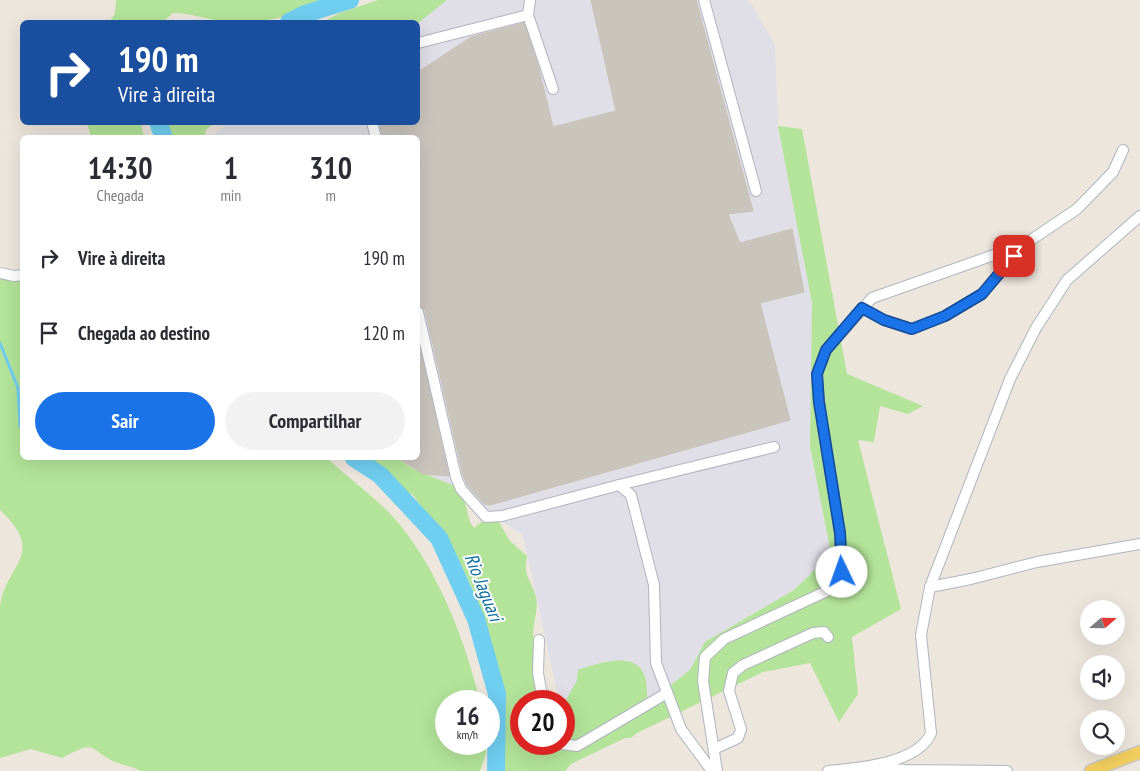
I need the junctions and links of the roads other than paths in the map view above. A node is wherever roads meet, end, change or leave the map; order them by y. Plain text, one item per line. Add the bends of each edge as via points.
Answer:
1 (530, 0) edge
2 (704, 0) edge
3 (528, 15) junction
4 (420, 42) edge
5 (553, 89) dead end
6 (1123, 150) dead end
7 (756, 191) dead end
8 (1140, 216) edge
9 (1025, 244) junction
10 (0, 273) edge
11 (20, 275) edge
12 (862, 308) junction
13 (420, 321) edge
14 (774, 447) dead end
15 (619, 485) junction
16 (1140, 544) edge
17 (930, 587) junction
18 (828, 637) dead end
19 (539, 640) dead end
20 (541, 690) edge
21 (667, 693) junction
22 (575, 746) edge
23 (714, 749) junction
24 (1140, 752) edge
25 (870, 767) junction
26 (712, 771) edge
27 (718, 771) edge
28 (828, 771) edge
29 (1007, 771) edge
30 (1091, 771) edge

1 - 3 street
2 - 7 street
3 - 4 street
3 - 5 street
6 - 9 street via 1113,172 1077,209
8 - 17 street via 1067,280 1036,328 1010,379
9 - 12 street via 872,298
9 - 12 street via 982,294 945,316 912,329 884,320
10 - 11 street
12 - 23 street via 826,350 817,374 840,533 842,572 827,591 724,639 705,657 703,682
13 - 15 street via 460,489 486,518
14 - 15 street
15 - 21 street via 631,495 654,585 656,663
16 - 17 street via 1037,562
17 - 25 street via 922,635 931,733 918,750
18 - 23 street via 824,632 813,633 733,673 729,691 741,729 738,738
19 - 20 street
21 - 22 street
21 - 26 street via 681,729
23 - 27 street
24 - 30 main road
25 - 28 street
25 - 29 street

